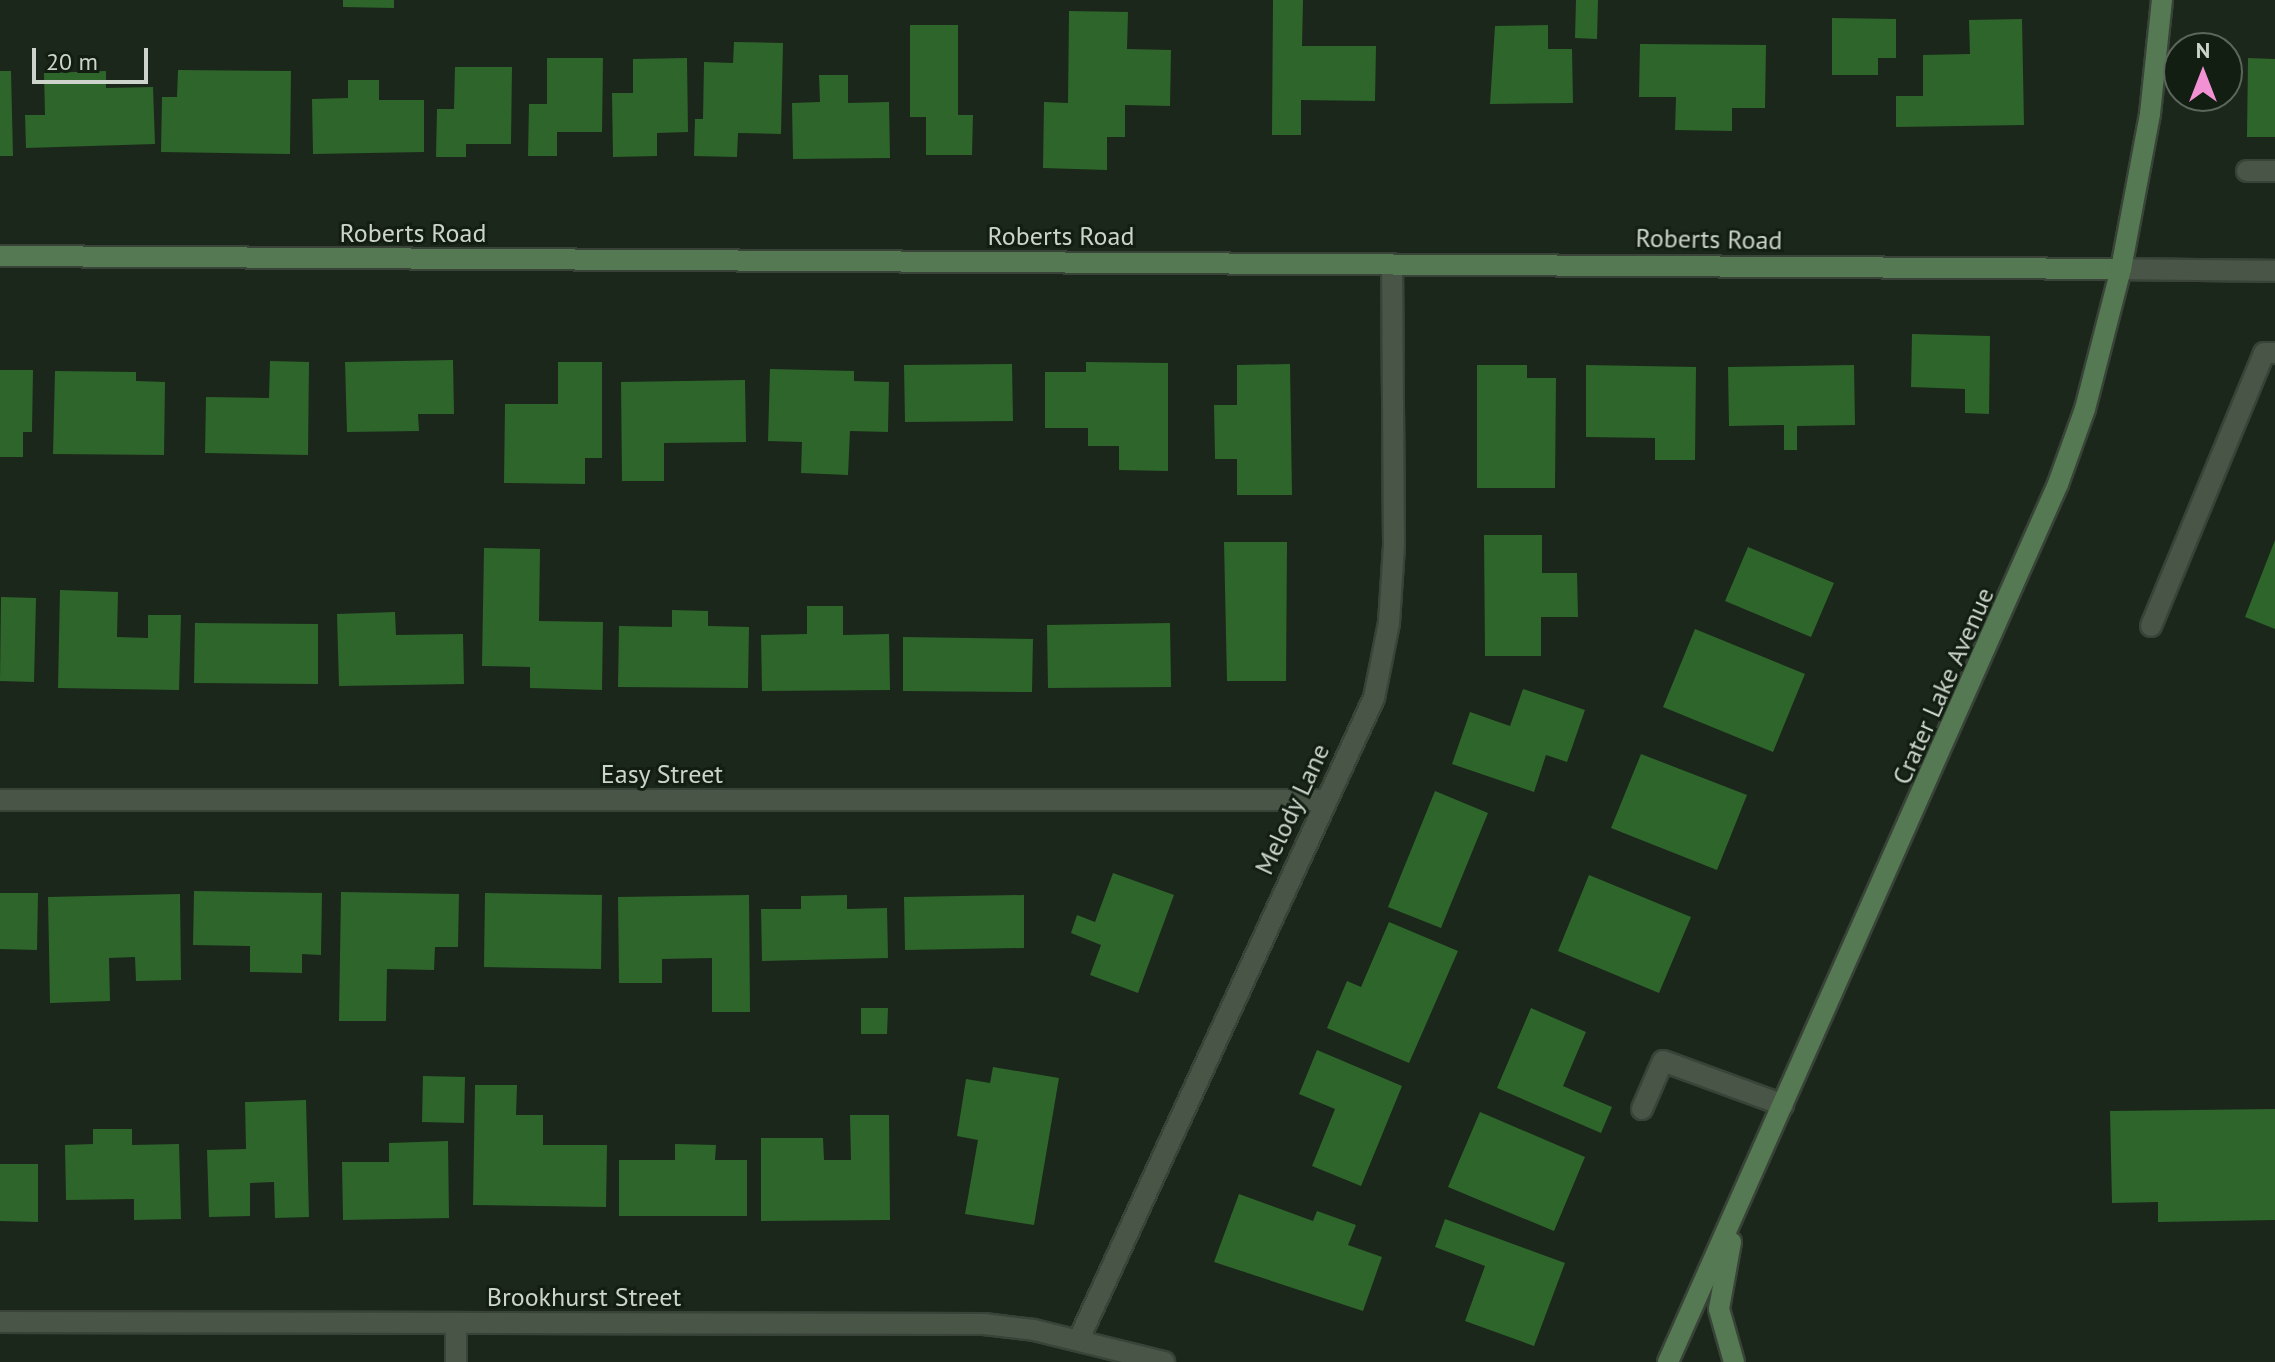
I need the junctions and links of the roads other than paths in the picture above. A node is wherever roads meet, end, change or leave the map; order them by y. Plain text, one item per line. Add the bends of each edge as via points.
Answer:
1 (2162, 0) edge
2 (2247, 171) dead end
3 (2275, 171) edge
4 (0, 256) edge
5 (1392, 264) junction
6 (2121, 269) junction
7 (2275, 271) edge
8 (2275, 353) edge
9 (2151, 626) dead end
10 (0, 800) edge
11 (1324, 800) junction
12 (1783, 1105) junction
13 (1642, 1109) dead end
14 (1738, 1207) junction
15 (0, 1322) edge
16 (456, 1323) junction
17 (1079, 1339) junction
18 (456, 1362) edge
19 (1164, 1362) edge
20 (1668, 1362) edge
21 (1734, 1362) edge

1 - 6 street, Crater Lake Avenue via 2150,114
2 - 3 street
4 - 5 street, Roberts Road
5 - 6 street, Roberts Road
5 - 11 street, Melody Lane via 1394,546 1389,623 1374,698
6 - 7 street
6 - 12 street, Crater Lake Avenue via 2085,409 2031,553
8 - 9 street via 2264,353
10 - 11 street, Easy Street
11 - 17 street, Melody Lane
12 - 13 street via 1663,1061
12 - 14 street, Crater Lake Avenue
14 - 20 street, Crater Lake Avenue
14 - 21 street via 1719,1309
15 - 16 street, Brookhurst Street
16 - 17 street, Brookhurst Street via 984,1324
16 - 18 street
17 - 19 street, Brookhurst Street

